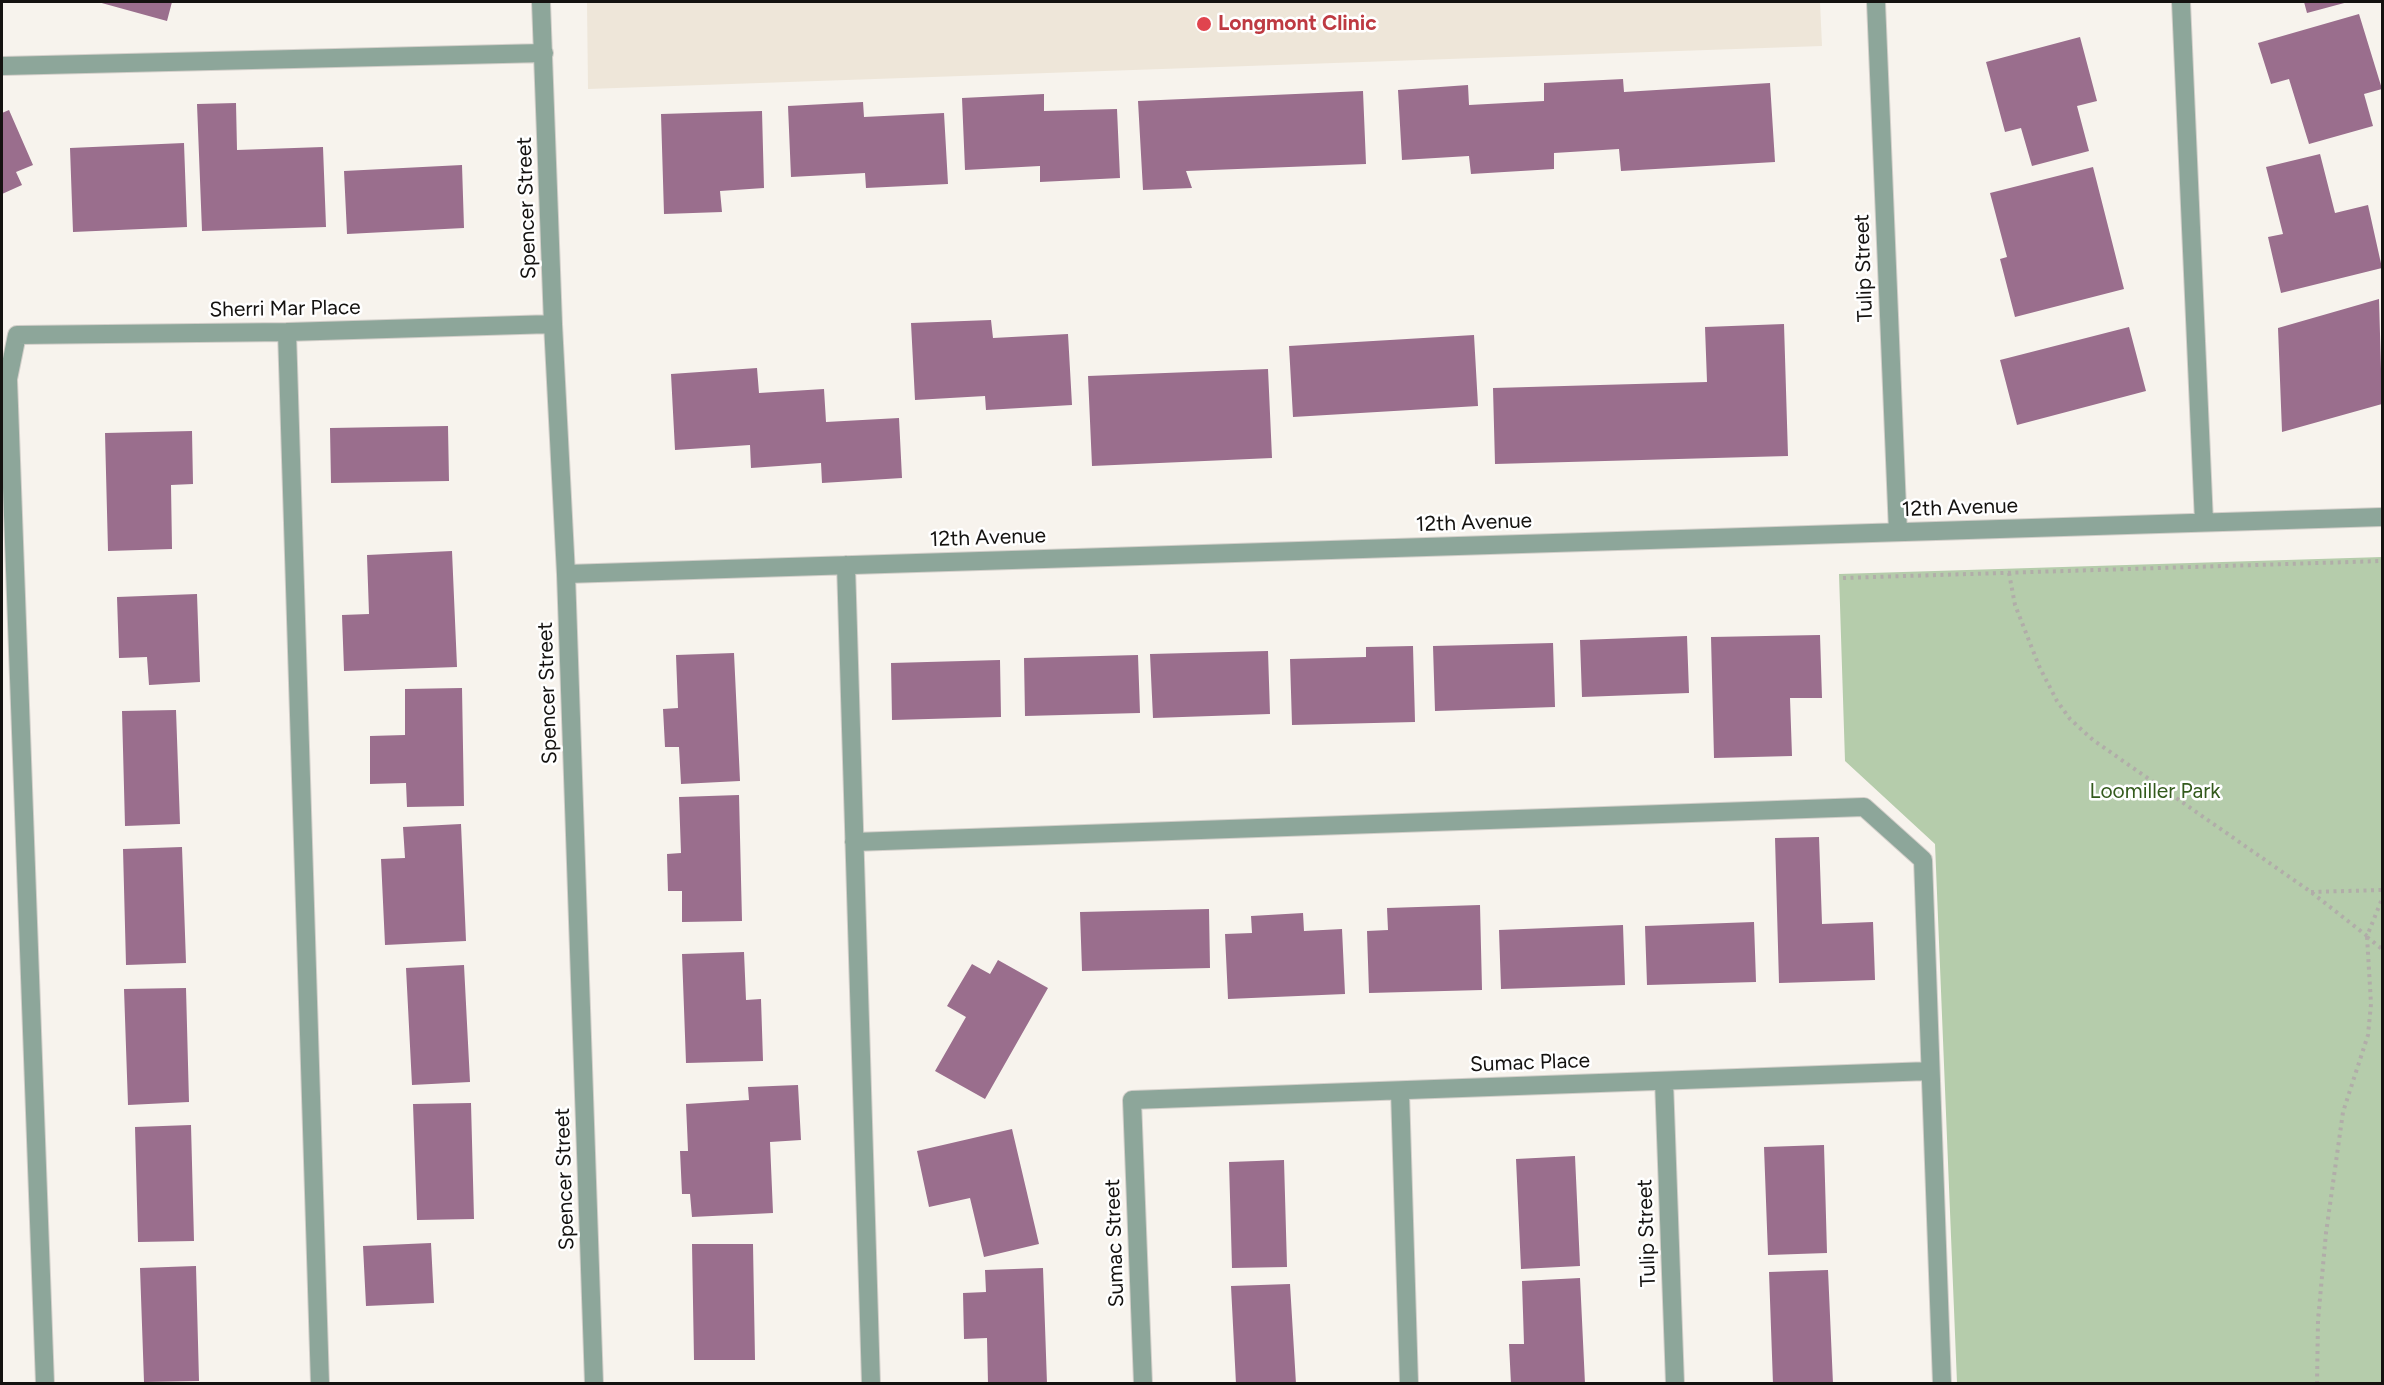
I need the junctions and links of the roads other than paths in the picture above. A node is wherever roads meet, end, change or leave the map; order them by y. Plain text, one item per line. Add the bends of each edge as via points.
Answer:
1 (541, 2) edge
2 (1876, 2) edge
3 (2181, 2) edge
4 (544, 53) junction
5 (2, 66) edge
6 (553, 324) junction
7 (287, 332) junction
8 (2382, 516) edge
9 (2204, 522) junction
10 (1898, 532) junction
11 (846, 565) junction
12 (566, 574) junction
13 (854, 842) junction
14 (1930, 1071) junction
15 (1664, 1081) junction
16 (1400, 1090) junction
17 (1132, 1100) joint
18 (45, 1383) edge
19 (320, 1383) edge
20 (594, 1383) edge
21 (871, 1383) edge
22 (1143, 1383) edge
23 (1409, 1383) edge
24 (1675, 1383) edge
25 (1942, 1383) edge

1 - 4 street, Spencer Street
2 - 10 street, Tulip Street
3 - 9 street
4 - 5 street
4 - 6 street, Spencer Street
6 - 7 street, Sherri Mar Place
6 - 12 street, Spencer Street
7 - 18 street, Sherri Mar Place via 17,335 8,379
7 - 19 street
8 - 9 street, 12th Avenue
9 - 10 street, 12th Avenue
10 - 11 street, 12th Avenue
11 - 12 street, 12th Avenue
11 - 13 street
12 - 20 street, Spencer Street
13 - 14 street via 1864,807 1923,860
13 - 21 street
14 - 15 street, Sumac Place
14 - 25 street
15 - 16 street, Sumac Place
15 - 24 street, Tulip Street
16 - 17 street, Sumac Place
16 - 23 street
17 - 22 street, Sumac Street

